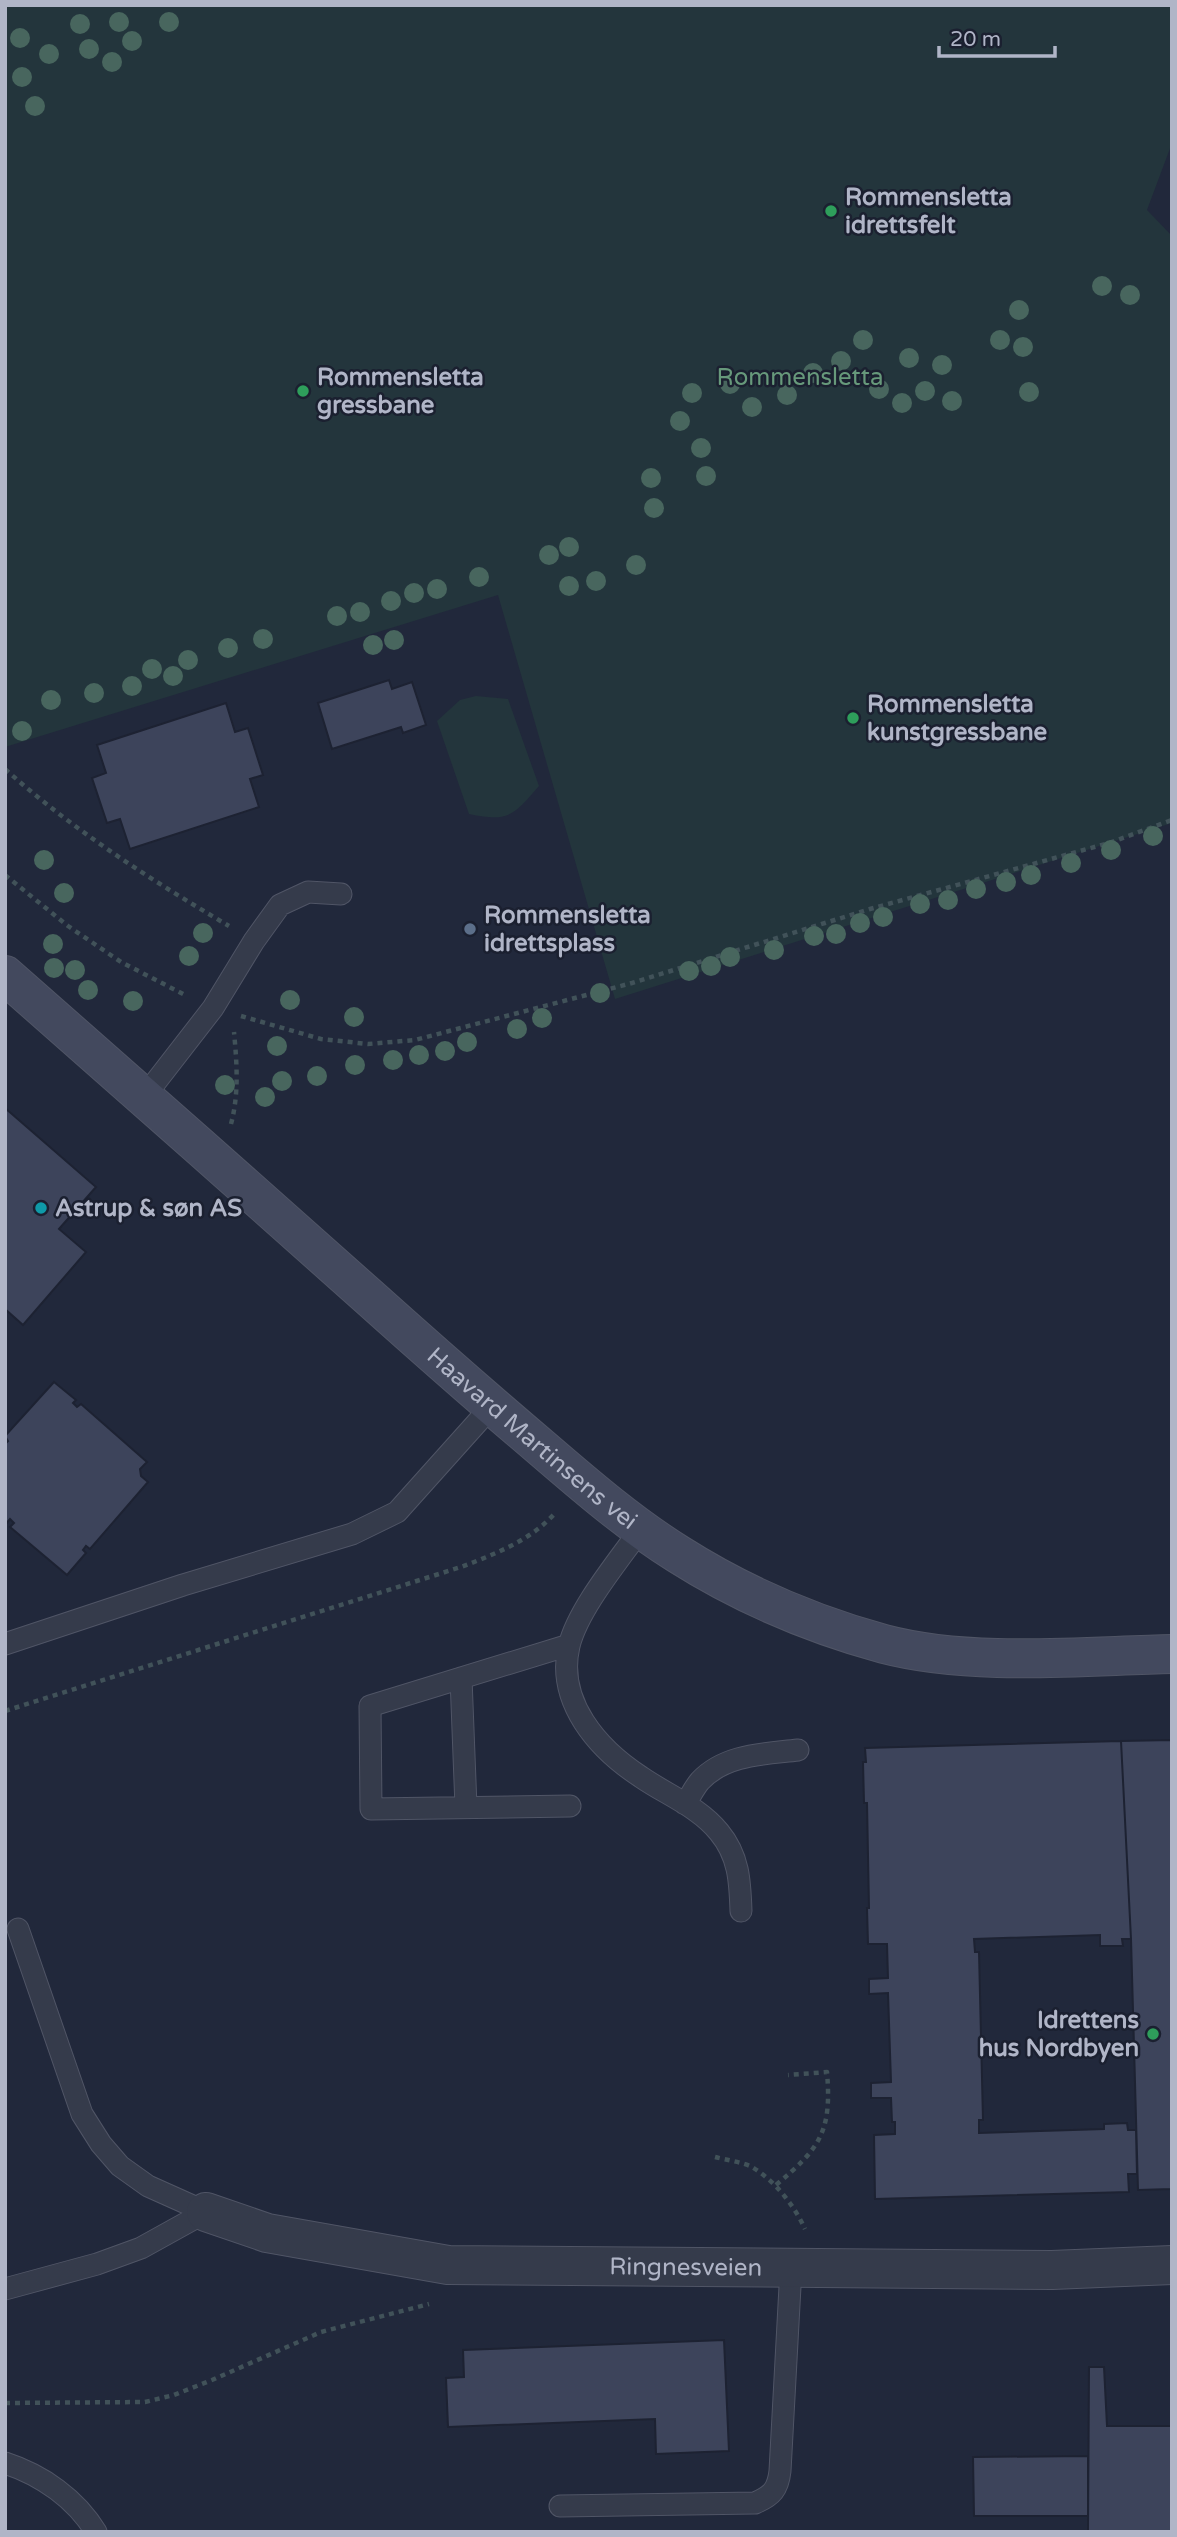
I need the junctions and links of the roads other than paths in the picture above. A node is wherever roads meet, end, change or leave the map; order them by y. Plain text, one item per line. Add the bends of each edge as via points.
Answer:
1 (341, 894) dead end
2 (5, 975) edge
3 (144, 1097) junction
4 (492, 1406) junction
5 (641, 1529) junction
6 (5, 1644) edge
7 (569, 1645) junction
8 (1172, 1654) edge
9 (461, 1678) junction
10 (799, 1750) dead end
11 (685, 1804) junction
12 (570, 1806) dead end
13 (466, 1808) junction
14 (741, 1911) dead end
15 (18, 1929) dead end
16 (206, 2212) junction
17 (1172, 2265) edge
18 (806, 2268) junction
19 (5, 2289) edge
20 (5, 2463) edge
21 (560, 2506) dead end
22 (96, 2532) edge

1 - 3 lane via 308,892 280,905 254,941 222,1011
2 - 3 street, Haavard Martinsens vei
3 - 4 street, Haavard Martinsens vei
4 - 5 street, Haavard Martinsens vei
4 - 6 lane via 397,1512 363,1529
5 - 7 lane via 597,1592
5 - 8 street, Haavard Martinsens vei via 775,1606 886,1644 982,1657
7 - 9 lane
7 - 11 lane via 569,1686 586,1728 639,1776
9 - 13 lane
9 - 13 lane via 370,1706 371,1808
10 - 11 lane via 743,1757 720,1766 701,1781
11 - 14 lane via 702,1814 732,1852 739,1870
12 - 13 lane
15 - 16 lane via 82,2114 101,2144 120,2166 148,2186
16 - 18 street, Ringnesveien via 267,2233 448,2265
16 - 19 lane via 141,2248
17 - 18 street, Ringnesveien via 1052,2270
18 - 21 lane via 778,2485 770,2497 755,2503
20 - 22 lane via 37,2476 61,2493 86,2515

